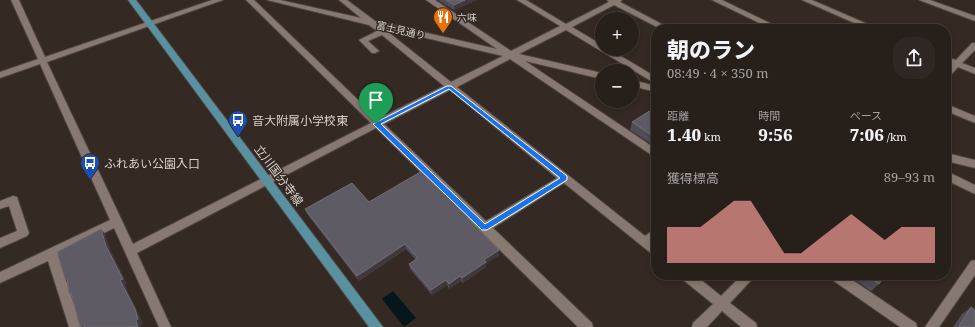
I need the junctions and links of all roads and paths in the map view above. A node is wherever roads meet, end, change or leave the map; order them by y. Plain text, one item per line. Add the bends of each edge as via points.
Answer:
1 (14, 0) edge
2 (132, 0) edge
3 (219, 0) edge
4 (250, 0) edge
5 (271, 0) edge
6 (343, 0) edge
7 (430, 0) edge
8 (521, 0) edge
9 (716, 0) edge
10 (806, 0) edge
11 (923, 0) edge
12 (615, 1) edge
13 (975, 19) edge
14 (150, 23) junction
15 (372, 23) junction
16 (658, 24) edge
17 (767, 24) edge
18 (863, 24) edge
19 (566, 27) junction
20 (382, 32) junction
21 (595, 45) edge
22 (975, 45) edge
23 (375, 51) dead end
24 (511, 55) junction
25 (614, 56) edge
26 (42, 60) junction
27 (951, 61) edge
28 (957, 64) junction
29 (951, 70) edge
30 (975, 71) edge
31 (595, 74) edge
32 (0, 75) edge
33 (651, 78) edge
34 (639, 85) edge
35 (449, 87) junction
36 (651, 88) edge
37 (951, 109) edge
38 (975, 120) edge
39 (376, 124) junction
40 (651, 151) edge
41 (951, 158) edge
42 (975, 164) edge
43 (565, 178) junction
44 (951, 178) edge
45 (267, 180) junction
46 (975, 190) edge
47 (0, 205) edge
48 (116, 222) junction
49 (484, 228) junction
50 (651, 238) edge
51 (646, 242) junction
52 (0, 243) edge
53 (651, 246) edge
54 (129, 251) junction
55 (51, 254) junction
56 (975, 265) edge
57 (0, 278) edge
58 (692, 280) edge
59 (745, 280) edge
60 (842, 280) edge
61 (722, 303) junction
62 (75, 327) edge
63 (165, 327) edge
64 (377, 327) edge
65 (587, 327) edge
66 (698, 327) edge
67 (751, 327) edge
68 (911, 327) edge
69 (931, 327) edge

1 - 26 street
2 - 14 main road, 立川国分寺線
3 - 14 street
4 - 39 street
5 - 15 street, 富士見通り
6 - 15 street
7 - 24 street
8 - 19 street
9 - 17 street
10 - 18 street
11 - 13 street
12 - 16 street
12 - 19 street
14 - 26 street
14 - 45 main road, 立川国分寺線
15 - 20 street
15 - 24 street, 富士見通り
19 - 21 street
19 - 24 street
20 - 23 street via 362,40
20 - 35 street
22 - 28 street
24 - 31 street, 富士見通り
24 - 35 street
24 - 40 street
25 - 33 street
26 - 32 street
26 - 48 street
27 - 28 street
28 - 29 street
28 - 30 street
34 - 36 street
35 - 39 street
35 - 43 street
37 - 38 street
39 - 45 street
39 - 49 street
41 - 42 street
43 - 49 street
43 - 51 street
44 - 46 street
45 - 54 street
45 - 64 main road, 立川国分寺線
47 - 52 street via 13,200 23,233
48 - 54 street
48 - 55 street
49 - 65 street
50 - 51 street
51 - 53 street
54 - 63 street
55 - 57 street
55 - 62 street
56 - 69 street
58 - 61 street
59 - 61 street
60 - 68 street
61 - 66 street
61 - 67 street

